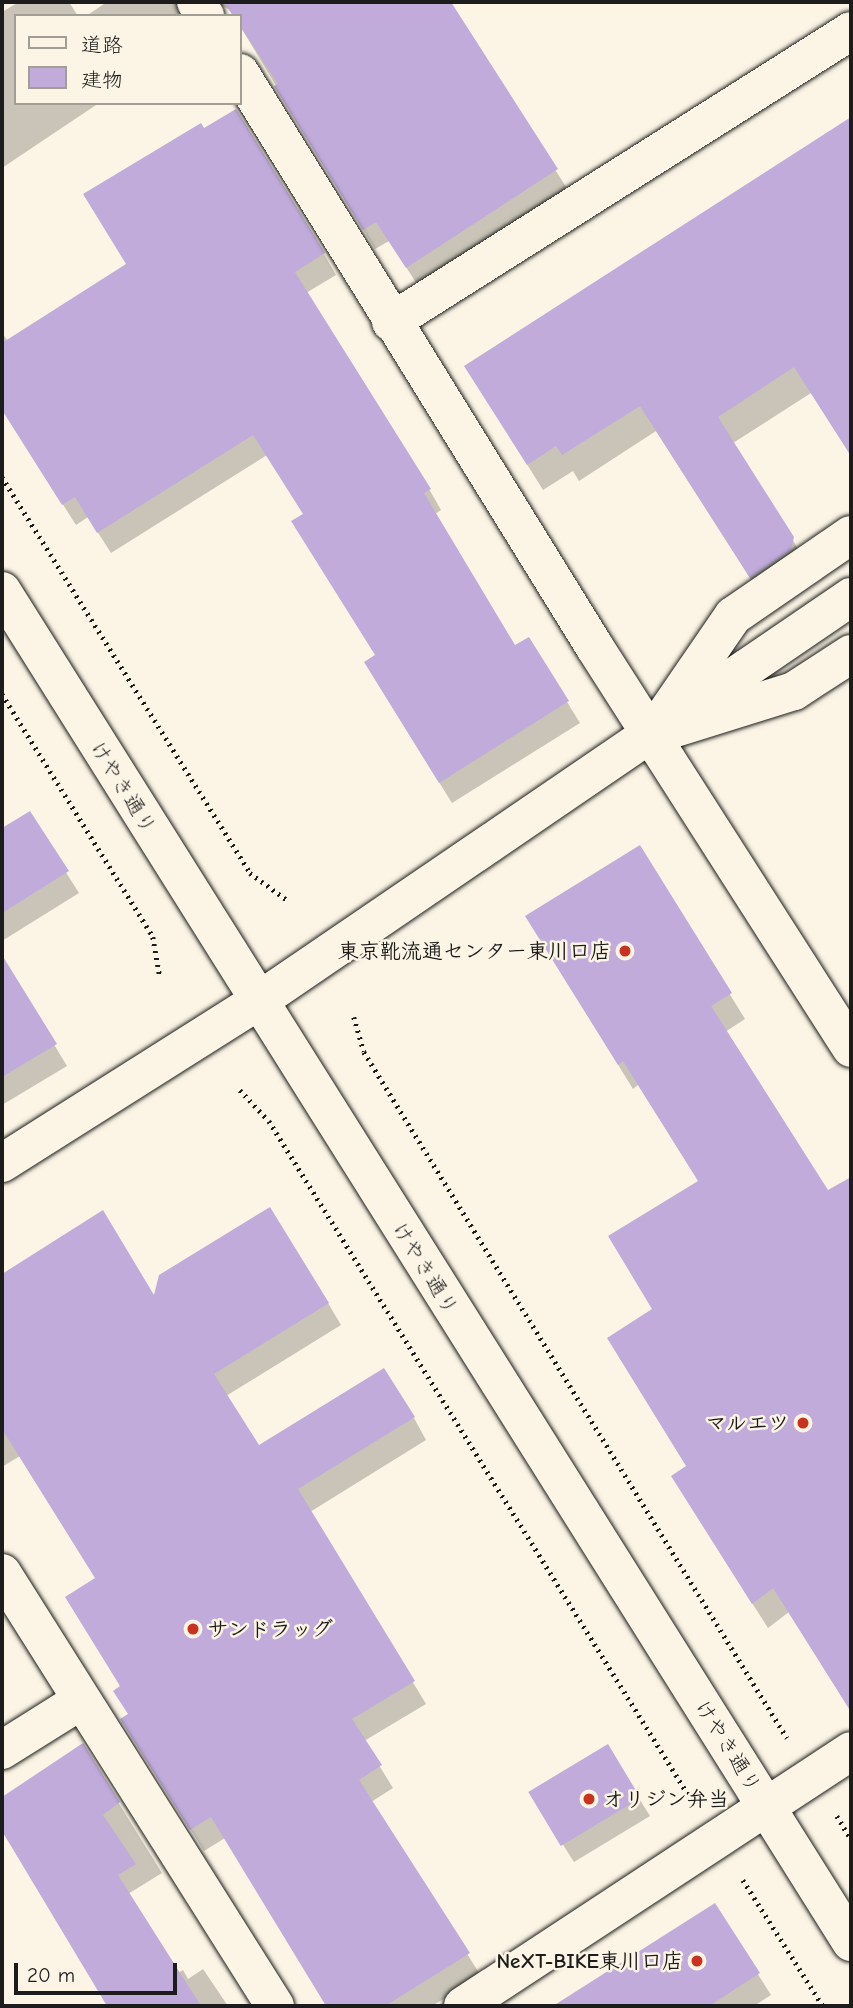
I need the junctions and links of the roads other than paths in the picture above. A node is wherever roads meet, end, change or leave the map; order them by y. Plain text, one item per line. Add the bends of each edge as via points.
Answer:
1 (851, 31) edge
2 (242, 76) edge
3 (391, 322) junction
4 (851, 536) edge
5 (2, 591) edge
6 (851, 597) edge
7 (851, 654) edge
8 (650, 735) junction
9 (257, 1002) junction
10 (851, 1048) edge
11 (2, 1163) edge
12 (2, 1573) edge
13 (80, 1701) junction
14 (2, 1750) edge
15 (851, 1751) edge
16 (767, 1807) junction
17 (851, 1942) edge
18 (275, 2006) edge
19 (463, 2006) edge

1 - 3 street
2 - 3 street
3 - 8 street
4 - 8 street via 733,616
5 - 9 street, けやき通り
6 - 8 street
7 - 8 street via 794,691
8 - 9 street
8 - 10 street
9 - 11 street
9 - 16 street, けやき通り
12 - 13 street
13 - 14 street
13 - 18 street
15 - 16 street
16 - 17 street, けやき通り
16 - 19 street

